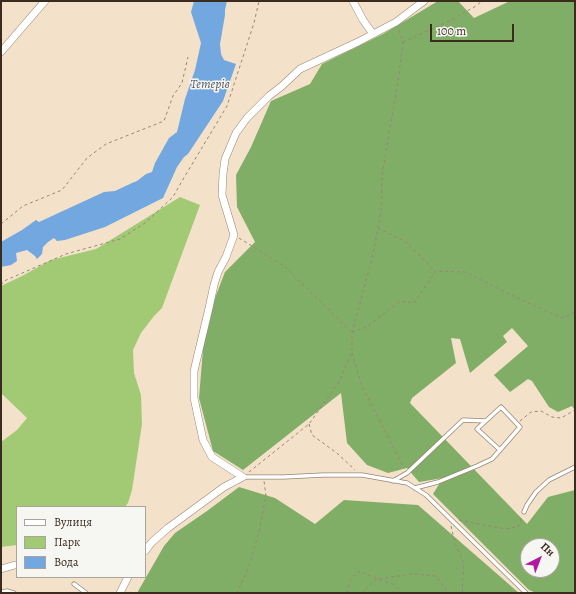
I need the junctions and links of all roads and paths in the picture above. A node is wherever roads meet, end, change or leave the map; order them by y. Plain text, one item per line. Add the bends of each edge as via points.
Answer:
1 (45, 1) edge
2 (259, 1) edge
3 (352, 1) edge
4 (424, 1) edge
5 (482, 1) edge
6 (396, 22) junction
7 (373, 34) junction
8 (403, 42) junction
9 (1, 52) edge
10 (188, 57) dead end
11 (1, 224) edge
12 (378, 228) junction
13 (234, 235) junction
14 (436, 271) junction
15 (1, 285) edge
16 (575, 312) edge
17 (352, 332) junction
18 (352, 352) junction
19 (575, 410) edge
20 (486, 421) junction
21 (309, 424) junction
22 (517, 424) junction
23 (500, 450) junction
24 (575, 467) edge
25 (407, 473) junction
26 (362, 475) junction
27 (243, 477) junction
28 (264, 477) junction
29 (393, 481) junction
30 (415, 488) junction
31 (524, 512) joint
32 (450, 518) junction
33 (146, 551) edge
34 (15, 565) dead end
35 (1, 569) edge
36 (128, 578) edge
37 (377, 579) junction
38 (74, 584) dead end
39 (1, 592) edge
40 (14, 593) edge
41 (86, 593) edge
42 (120, 593) edge
43 (236, 593) edge
44 (347, 593) edge
45 (361, 593) edge
46 (401, 593) edge
47 (448, 593) edge
48 (462, 593) edge
49 (526, 593) edge

1 - 9 street
2 - 15 path via 227,106 173,197 146,224 120,239 66,254 4,281
3 - 7 street
4 - 6 street
5 - 8 path via 449,21
6 - 7 street
6 - 8 path
7 - 13 street via 300,69 269,96 236,133 225,159 222,195
8 - 12 path via 382,175
10 - 11 path via 182,83 164,121 106,144 87,158 62,190 23,206
12 - 14 path via 406,242
12 - 17 path
13 - 17 path via 284,266
13 - 27 street via 214,285 194,371 194,398 203,440 212,456
14 - 16 path via 464,272 562,318
14 - 17 path via 414,303 400,301 367,327
17 - 18 path
18 - 21 path via 339,382
18 - 25 path via 362,386
19 - 22 path via 561,418 552,417 541,411 532,412
20 - 22 lane via 501,407
20 - 23 lane via 477,429
20 - 25 lane via 463,420
21 - 26 path via 312,435
21 - 27 path
22 - 23 lane via 520,427
23 - 30 lane via 477,466 438,482
24 - 31 lane via 549,480 536,492
25 - 29 lane
26 - 28 lane
26 - 29 lane
27 - 28 lane
27 - 33 street via 224,487 168,528
28 - 43 path via 266,496 259,532 248,569
29 - 30 lane via 407,483
30 - 32 lane via 426,494
31 - 32 path via 518,527 504,529
32 - 48 path via 455,543 464,564
32 - 49 lane
34 - 35 street
36 - 42 street
37 - 44 path via 360,572 351,578
37 - 45 path
37 - 46 path via 393,584
37 - 47 path via 414,574 436,576
38 - 41 lane
39 - 40 lane

